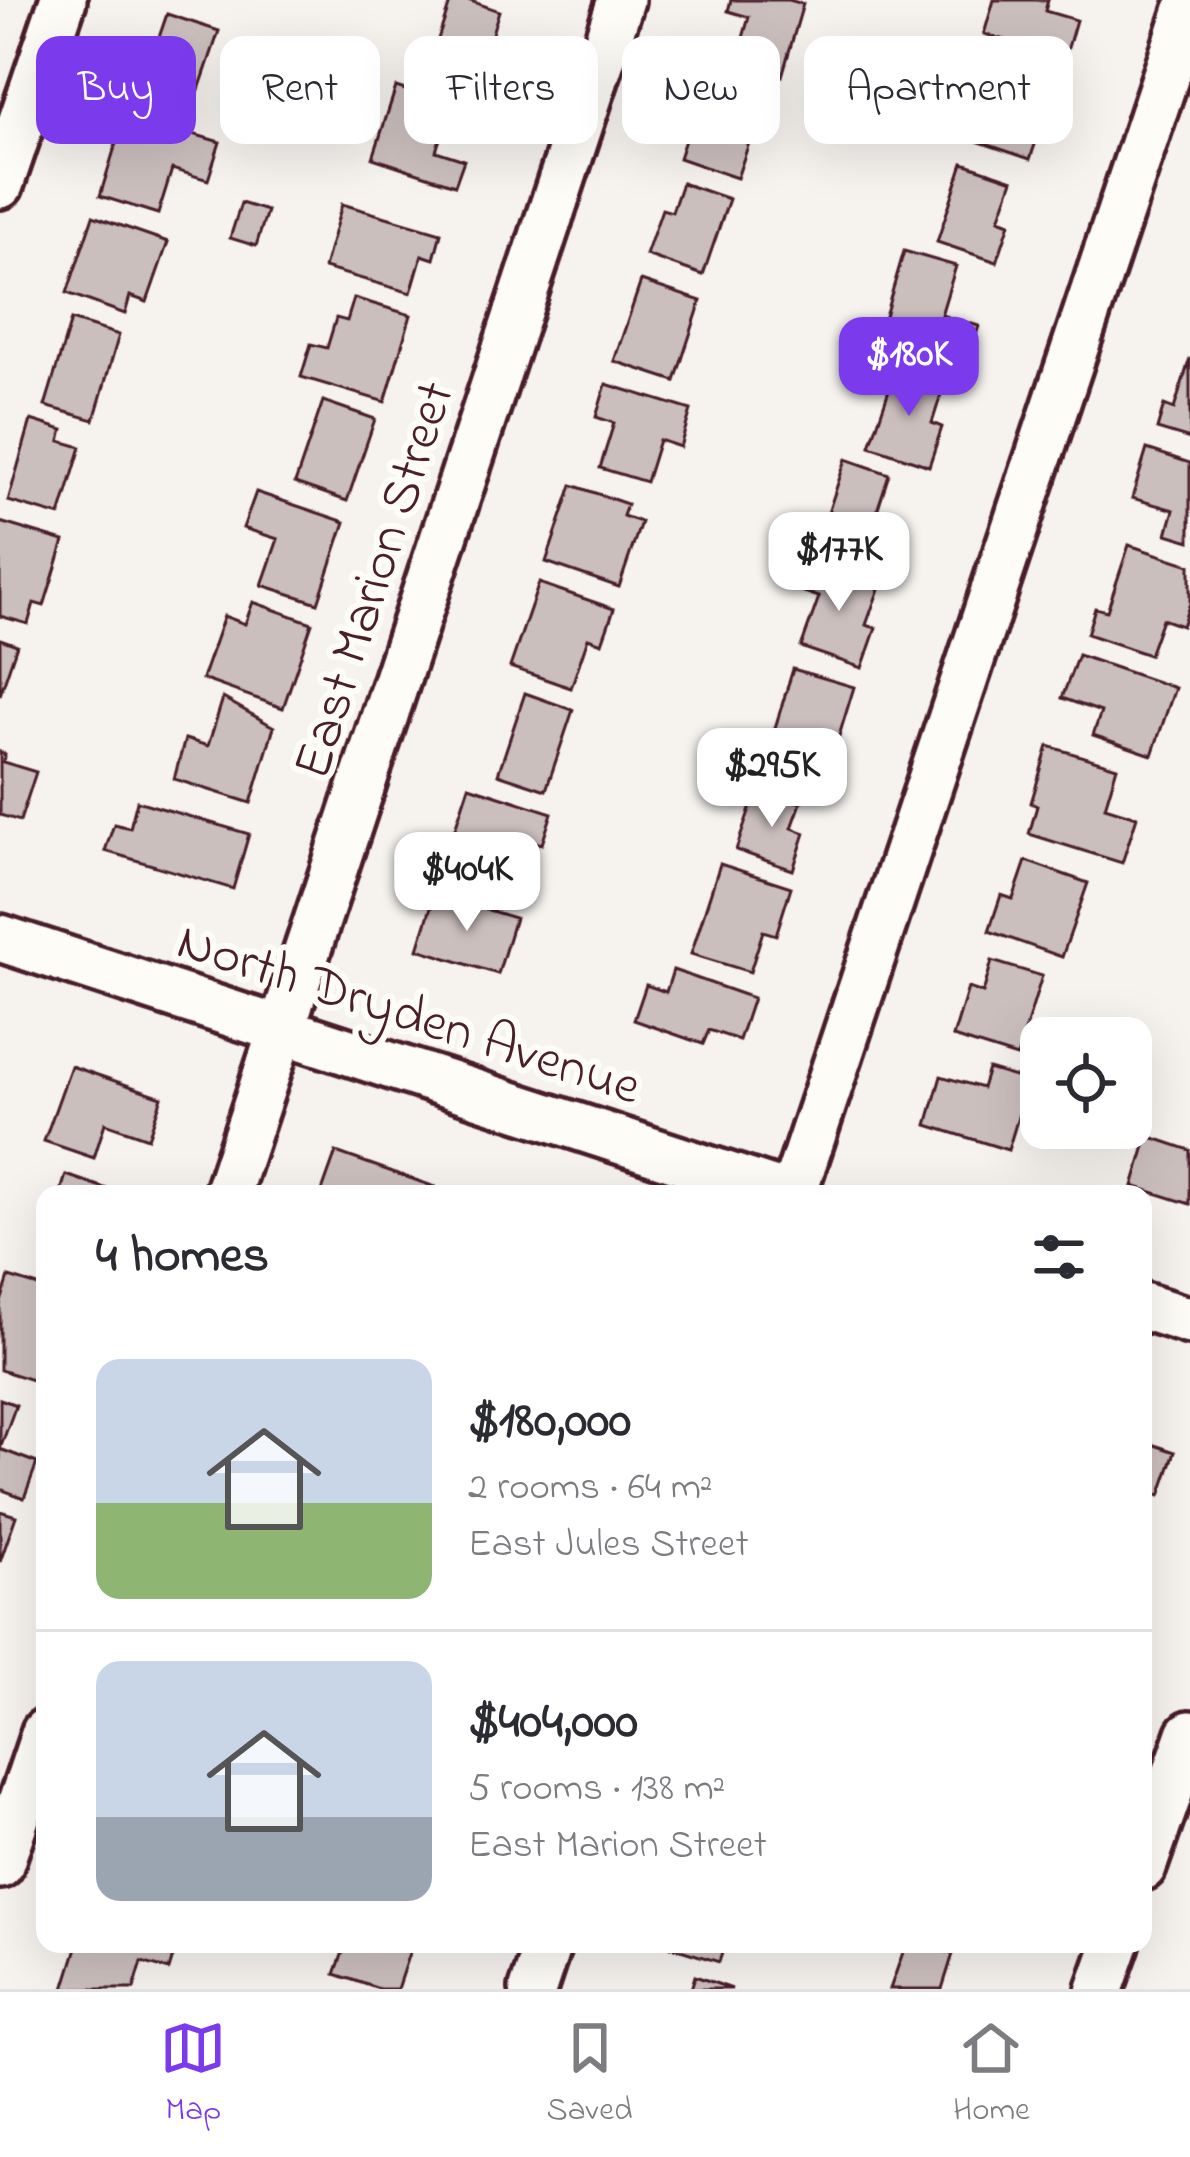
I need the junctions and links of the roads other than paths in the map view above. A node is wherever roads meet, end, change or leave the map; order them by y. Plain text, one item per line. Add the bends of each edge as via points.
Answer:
1 (63, 0) edge
2 (621, 0) edge
3 (1190, 3) edge
4 (0, 185) edge
5 (0, 938) edge
6 (284, 1028) junction
7 (230, 1185) edge
8 (761, 1185) edge
9 (791, 1185) edge
10 (1152, 1309) edge
11 (1190, 1321) edge
12 (1190, 1734) edge
13 (36, 1759) edge
14 (1162, 1850) edge
15 (0, 1865) edge
16 (545, 1953) edge
17 (1113, 1953) edge
18 (533, 1989) edge
19 (1100, 1989) edge

1 - 4 street
2 - 6 street, East Marion Street
3 - 9 street
5 - 6 street, North Dryden Avenue
6 - 7 street, East Marion Street
6 - 8 street, North Dryden Avenue
10 - 11 street
12 - 14 street
13 - 15 street
16 - 18 street
17 - 19 street

